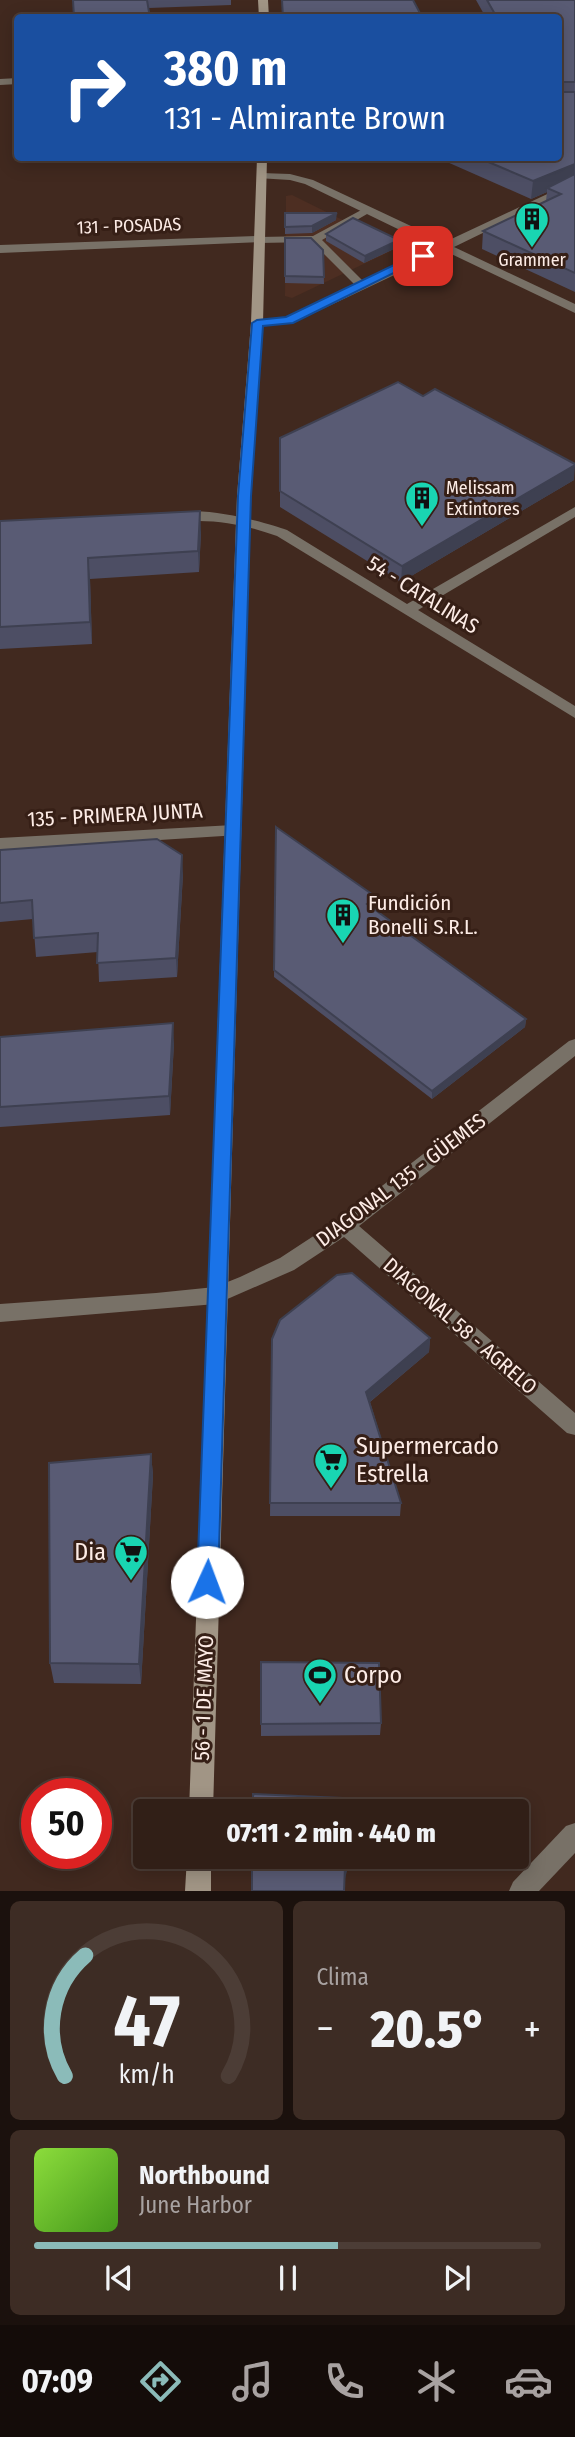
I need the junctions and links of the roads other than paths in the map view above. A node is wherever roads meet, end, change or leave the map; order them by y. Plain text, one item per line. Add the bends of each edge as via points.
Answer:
1 (262, 161) edge
2 (261, 176) junction
3 (575, 184) edge
4 (369, 209) junction
5 (315, 239) junction
6 (259, 240) junction
7 (443, 246) junction
8 (0, 249) edge
9 (361, 285) junction
10 (575, 309) edge
11 (257, 323) junction
12 (575, 511) edge
13 (157, 518) edge
14 (244, 520) junction
15 (407, 610) junction
16 (575, 713) edge
17 (233, 831) junction
18 (0, 844) edge
19 (575, 1046) edge
20 (345, 1226) junction
21 (216, 1295) junction
22 (0, 1313) edge
23 (575, 1426) edge
24 (201, 1799) edge
25 (575, 1835) edge
26 (199, 1869) edge
27 (198, 1891) edge
28 (522, 1891) edge

1 - 2 main road, 56 - 1 DE MAYO
2 - 4 street via 309,182
2 - 6 main road, 56 - 1 DE MAYO
3 - 7 street
4 - 5 lane
4 - 7 street
5 - 6 lane
5 - 9 lane
6 - 8 street, 131 - POSADAS
6 - 11 main road, 56 - 1 DE MAYO
7 - 9 street
7 - 10 street
9 - 11 street via 289,320
11 - 14 main road, 56 - 1 DE MAYO
12 - 15 street
13 - 14 street, 54 - CATALINAS
14 - 15 street, 54 - CATALINAS via 282,533
14 - 17 main road, 56 - 1 DE MAYO
15 - 16 street, 54 - CATALINAS
17 - 18 street, 135 - PRIMERA JUNTA
17 - 21 main road, 56 - 1 DE MAYO
19 - 20 street, DIAGONAL 135 - GÜEMES
20 - 21 street, DIAGONAL 135 - GÜEMES via 287,1264
20 - 23 street, DIAGONAL 58 - AGRELO
21 - 22 street, DIAGONAL 135 - GÜEMES
21 - 24 main road, 56 - 1 DE MAYO
25 - 28 street
26 - 27 main road

